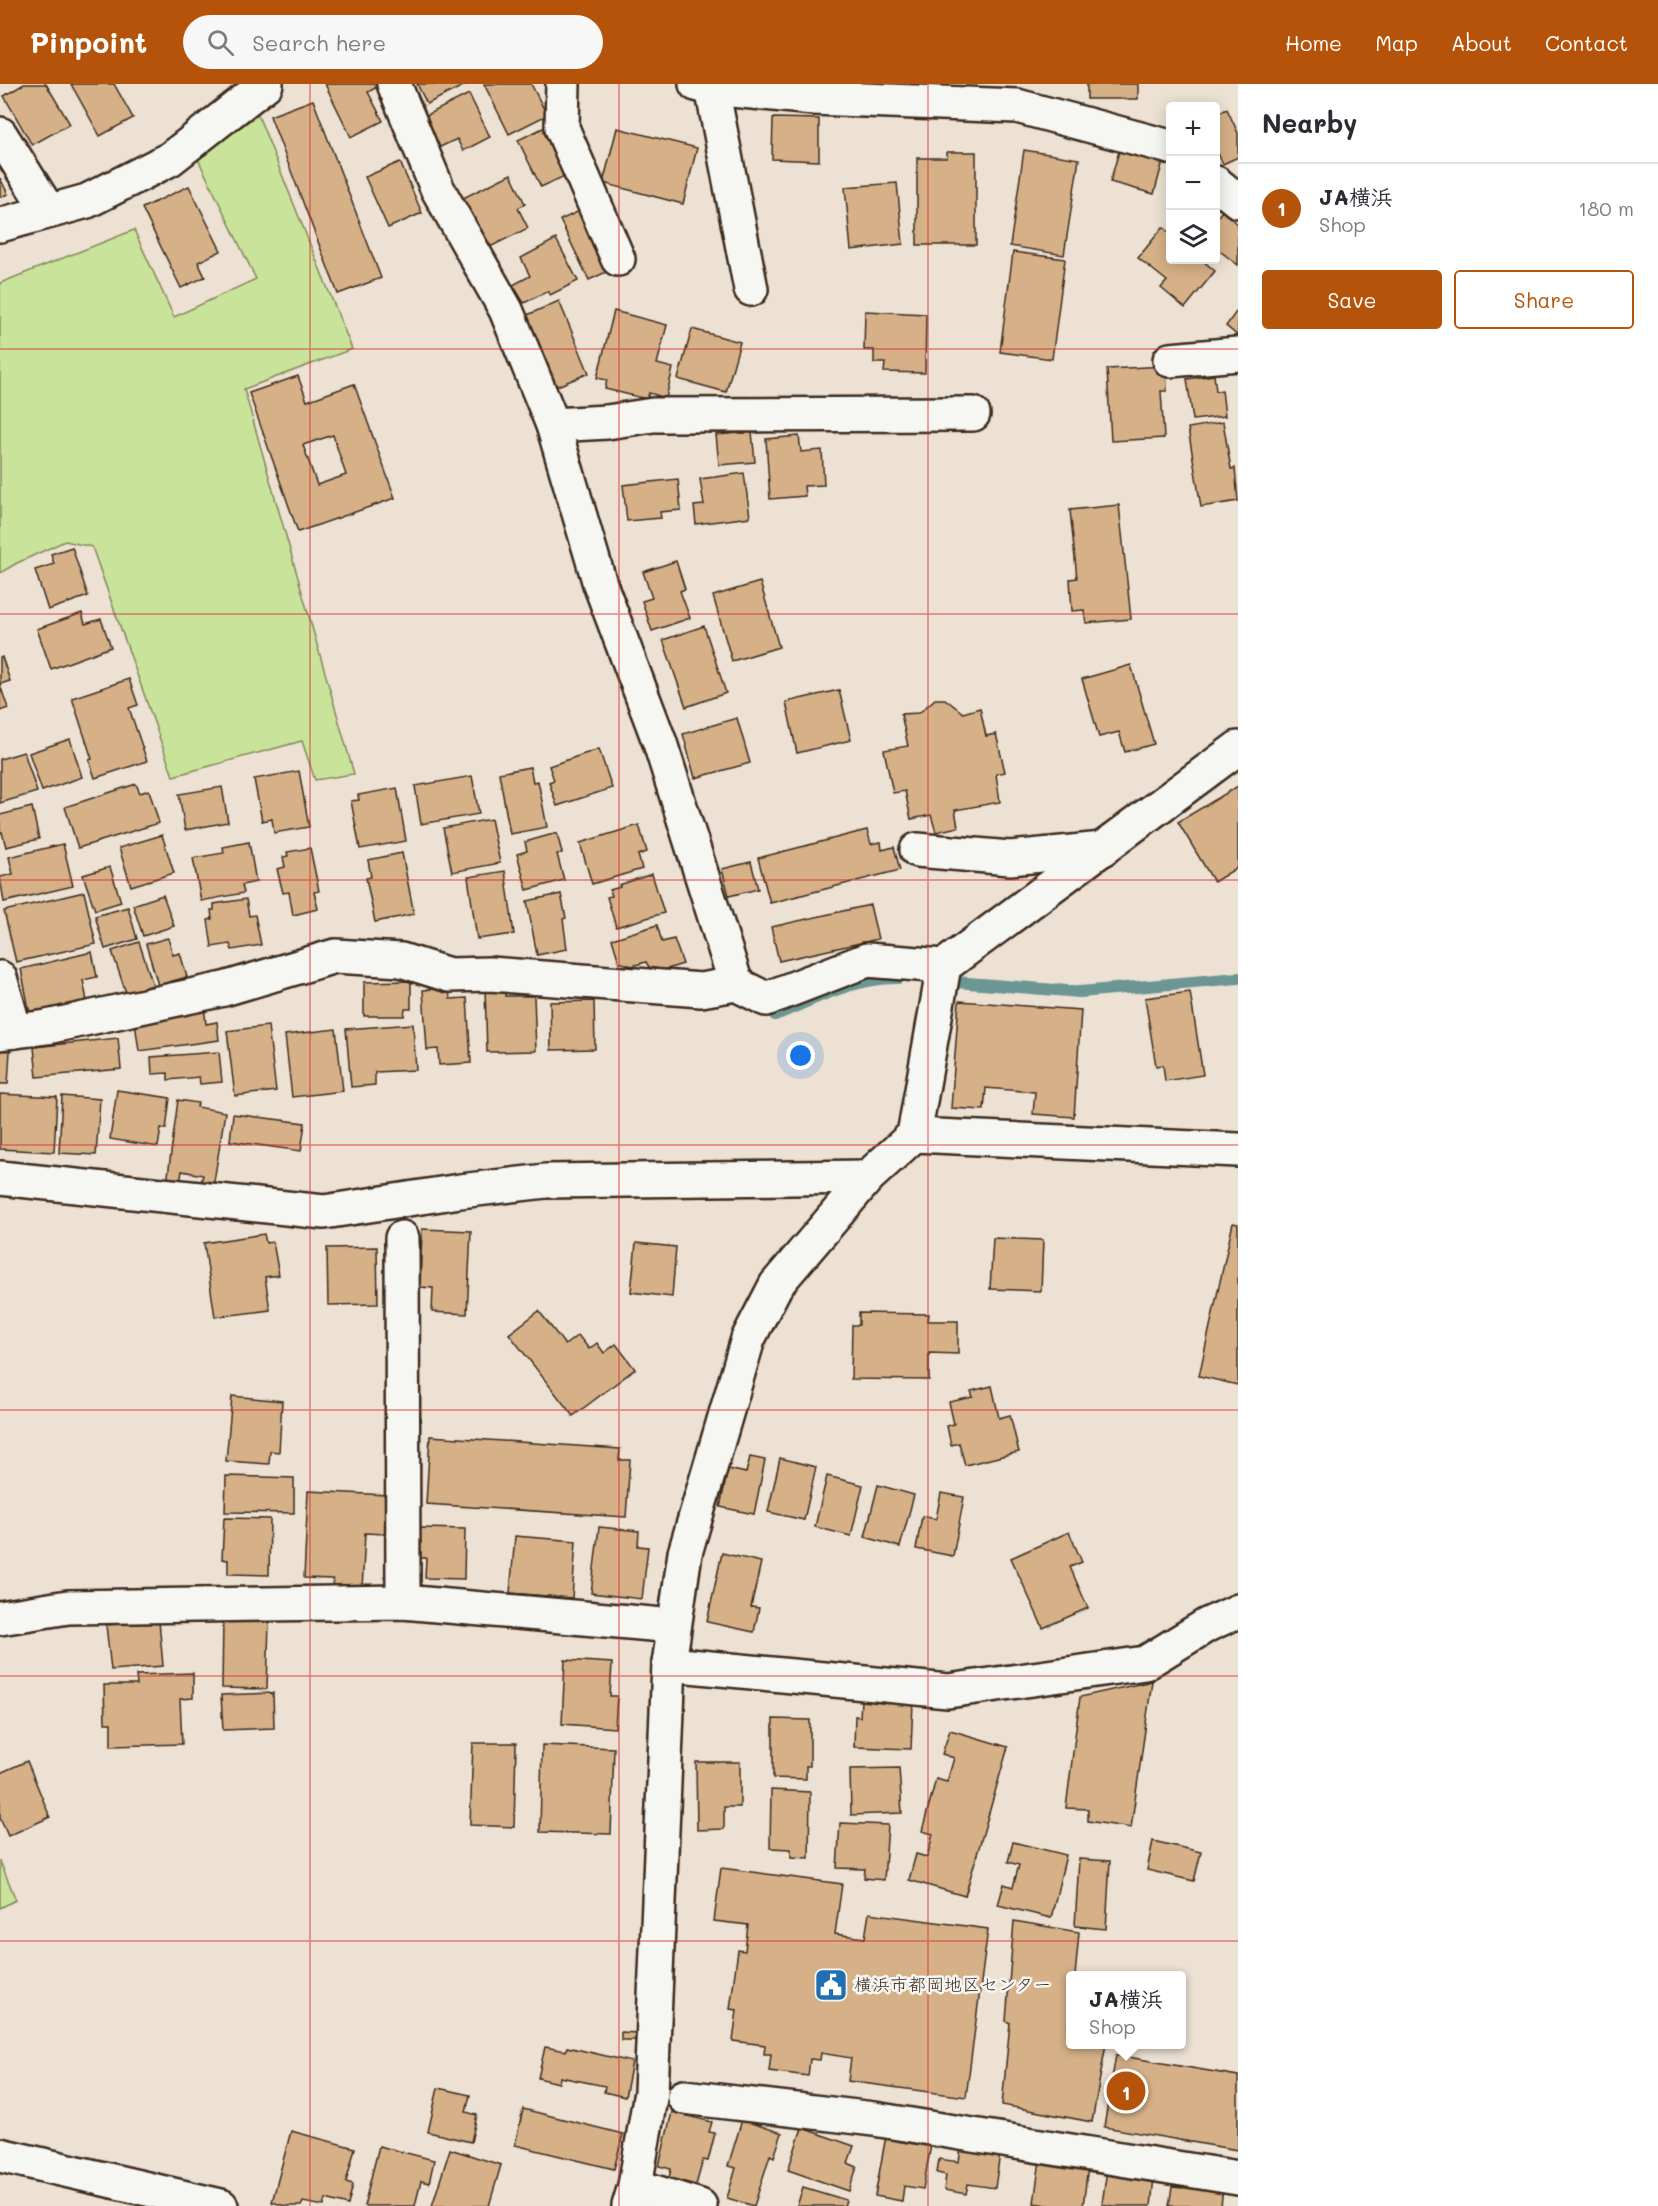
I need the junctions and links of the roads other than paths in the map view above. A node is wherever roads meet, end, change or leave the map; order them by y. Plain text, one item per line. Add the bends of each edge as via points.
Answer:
1 (266, 84) edge
2 (394, 84) edge
3 (562, 84) edge
4 (704, 86) edge
5 (0, 134) edge
6 (1166, 146) edge
7 (1220, 187) edge
8 (1238, 201) edge
9 (48, 210) junction
10 (0, 225) edge
11 (618, 259) dead end
12 (752, 289) dead end
13 (1238, 354) edge
14 (1170, 360) dead end
15 (973, 414) dead end
16 (553, 424) junction
17 (1238, 748) edge
18 (1103, 849) junction
19 (917, 850) dead end
20 (944, 966) junction
21 (0, 978) edge
22 (736, 984) junction
23 (8, 1032) edge
24 (914, 1135) junction
25 (1238, 1150) edge
26 (868, 1177) junction
27 (0, 1178) edge
28 (402, 1238) dead end
29 (403, 1602) junction
30 (1238, 1611) edge
31 (0, 1618) edge
32 (674, 1626) junction
33 (669, 1664) junction
34 (684, 2097) dead end
35 (0, 2155) edge
36 (1238, 2178) edge
37 (632, 2196) edge
38 (221, 2206) edge
39 (700, 2206) edge

1 - 9 street via 170,159 87,201
2 - 16 street via 437,188 506,310
3 - 11 street via 562,128
4 - 6 street via 813,98 1017,106
4 - 12 street
5 - 9 street
7 - 8 street
9 - 10 street
13 - 14 street
15 - 16 street via 653,416
16 - 22 street via 600,584 660,742
17 - 18 street
18 - 19 street via 1010,858
18 - 20 street
20 - 22 street via 867,960 766,999
20 - 24 street
21 - 23 street
22 - 23 street via 701,990 490,974 449,975 401,960 335,956 224,989
24 - 25 street
24 - 26 street
26 - 27 street via 546,1181 324,1212
26 - 32 street via 776,1286 748,1339 685,1553
28 - 29 street
29 - 31 street via 68,1607
29 - 32 street
30 - 33 street via 1207,1625 1146,1663 948,1690
32 - 33 street
33 - 37 street via 651,2092
34 - 36 street via 873,2119
35 - 38 street
37 - 39 street

